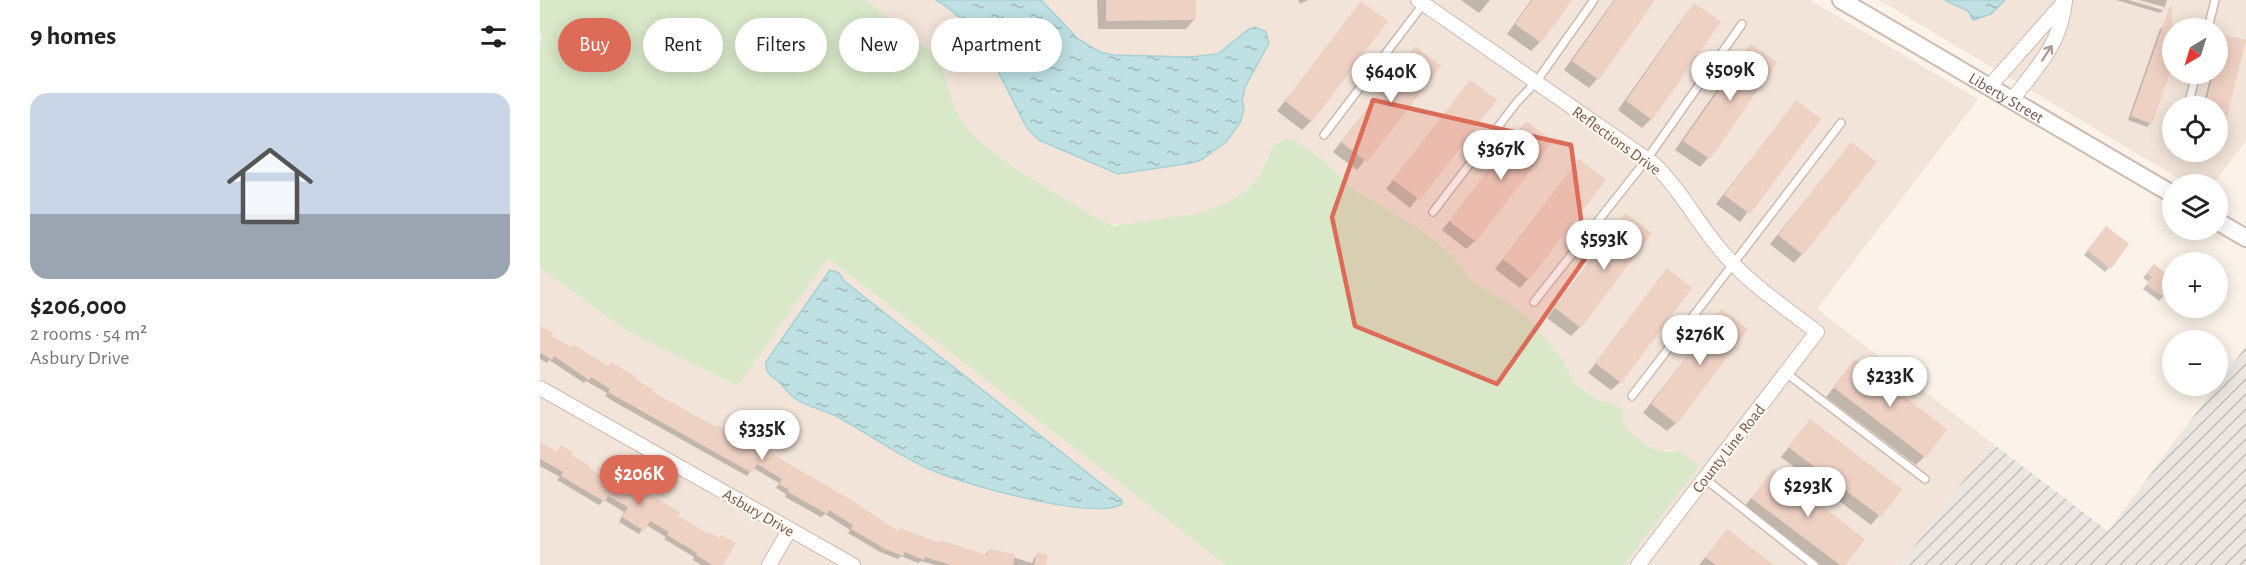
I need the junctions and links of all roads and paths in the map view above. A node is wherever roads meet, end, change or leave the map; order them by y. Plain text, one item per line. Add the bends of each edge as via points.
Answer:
1 (1594, 0) edge
2 (1841, 0) edge
3 (2065, 0) edge
4 (2215, 0) edge
5 (1422, 1) edge
6 (2210, 18) edge
7 (1742, 24) dead end
8 (1536, 82) junction
9 (1989, 87) junction
10 (2012, 100) junction
11 (1841, 123) dead end
12 (1324, 135) dead end
13 (1647, 159) junction
14 (2162, 188) edge
15 (1433, 212) dead end
16 (2228, 227) edge
17 (2246, 238) edge
18 (1733, 265) junction
19 (1534, 302) dead end
20 (1817, 332) joint
21 (1786, 373) junction
22 (540, 388) edge
23 (1632, 396) dead end
24 (1704, 478) junction
25 (1925, 479) dead end
26 (790, 529) junction
27 (769, 565) edge
28 (853, 565) edge
29 (1638, 565) edge
30 (1814, 565) edge

1 - 8 lane
2 - 9 street, Liberty Street
3 - 9 street
10 -> 3 street via 2052,45 2063,20
4 - 6 lane
5 - 8 street, Reflections Drive
5 - 12 lane
7 - 13 lane
8 - 13 street, Reflections Drive
8 - 15 lane
9 - 10 street, Liberty Street
10 - 14 street, Liberty Street
11 - 18 lane
13 - 18 street, Reflections Drive via 1674,185
13 - 19 lane
16 - 17 street
18 - 20 street, Reflections Drive
18 - 23 lane
20 - 21 street, County Line Road
21 - 24 street, County Line Road
21 - 25 lane
22 - 26 street, Asbury Drive
24 - 29 street, County Line Road
24 - 30 lane
26 - 27 street
26 - 28 street, Asbury Drive

